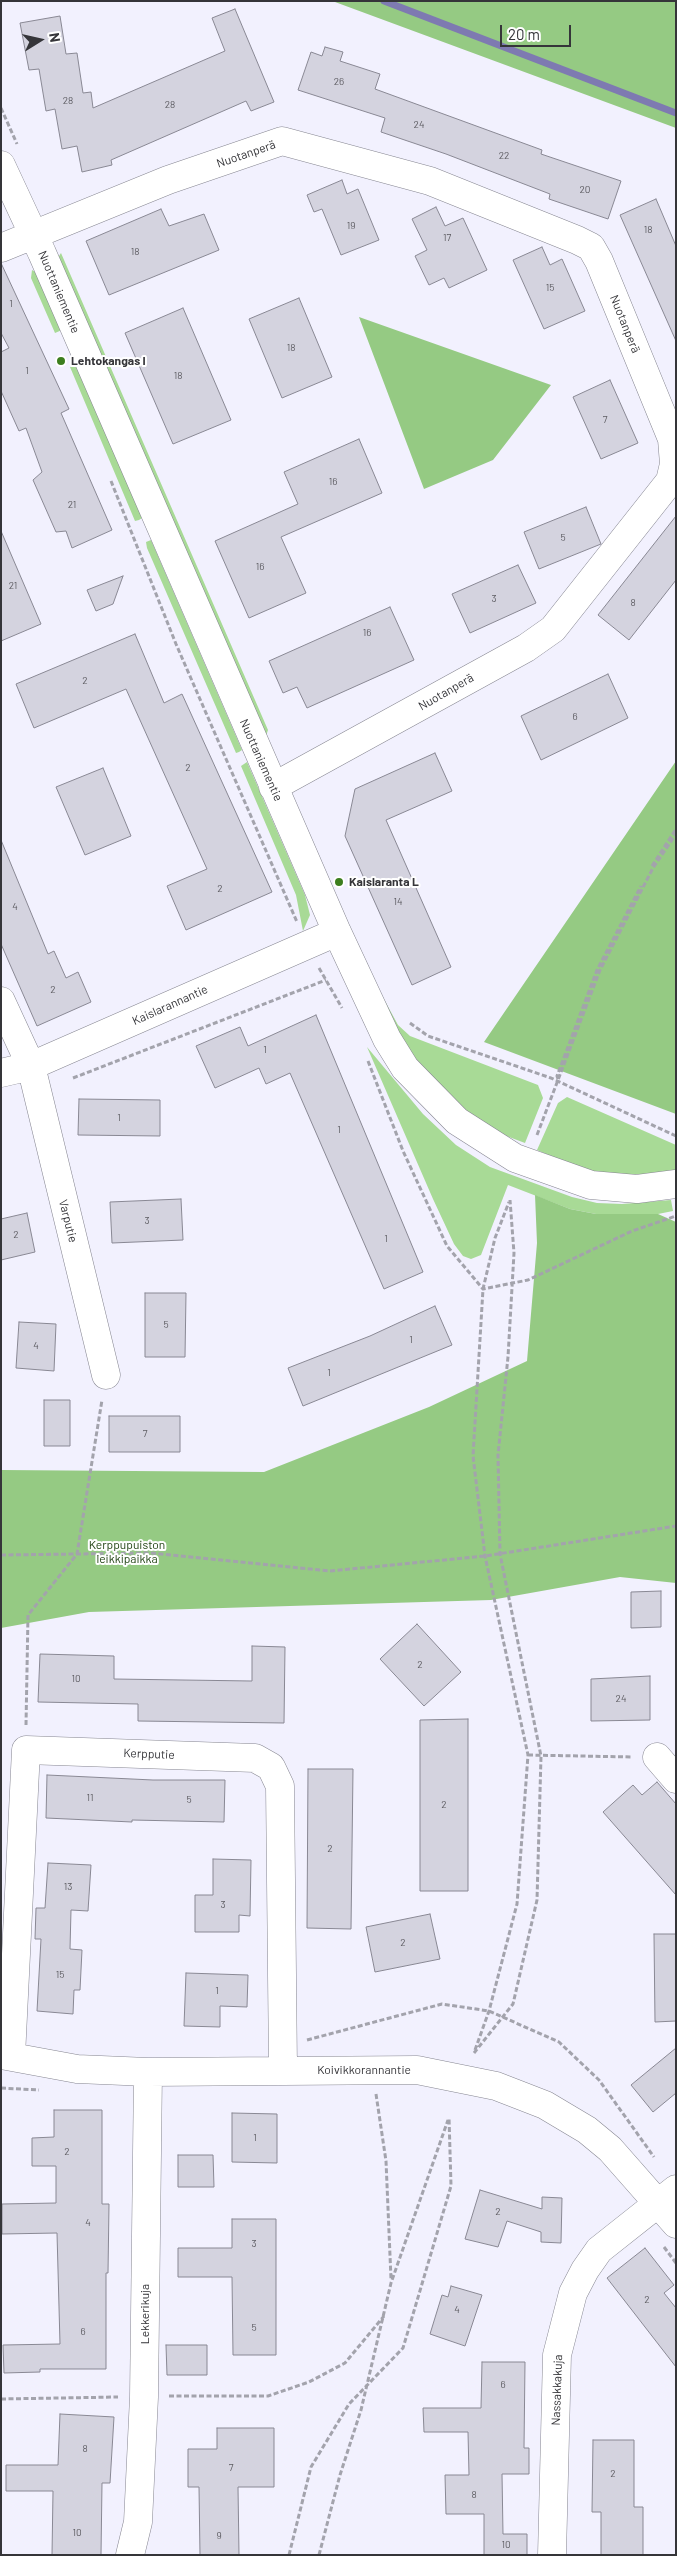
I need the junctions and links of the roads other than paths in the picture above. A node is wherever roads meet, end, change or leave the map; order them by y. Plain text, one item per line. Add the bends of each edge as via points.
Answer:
1 (10, 156) edge
2 (34, 234) junction
3 (1, 248) edge
4 (273, 787) junction
5 (337, 932) junction
6 (1, 1002) edge
7 (31, 1066) junction
8 (1, 1073) edge
9 (676, 1184) edge
10 (106, 1374) road end
11 (667, 1758) edge
12 (676, 1780) edge
13 (6, 2056) edge
14 (283, 2069) junction
15 (148, 2072) junction
16 (658, 2203) edge
17 (676, 2224) edge
18 (130, 2555) edge
19 (552, 2555) edge

1 - 2 street, Nuottaniementie
2 - 3 street, Nuotanperä
2 - 4 street, Nuottaniementie
2 - 4 street, Nuotanperä via 168,180 282,141 430,181 577,240 591,247 599,261 672,439 674,464 670,481 553,629 526,648
4 - 5 street, Nuottaniementie
5 - 7 street, Kaislarannantie
5 - 9 street, Nuottaniementie via 387,1039 405,1068 456,1121 515,1158 591,1185 637,1189
6 - 7 street, Varputie
7 - 8 street, Kaislarannantie
7 - 10 street, Varputie
11 - 12 street
13 - 14 street, Kerpputie via 26,1750 255,1758 271,1767 280,1786
13 - 15 street, Koivikkorannantie via 77,2069
14 - 15 street, Koivikkorannantie
14 - 16 street, Koivikkorannantie via 417,2070 496,2086 545,2105 587,2130 610,2149
15 - 18 street, Lekkerikuja via 144,2397 138,2522
16 - 17 street, Koivikkorannantie
16 - 19 street, Nassakkakuja via 599,2250 573,2293 557,2355

